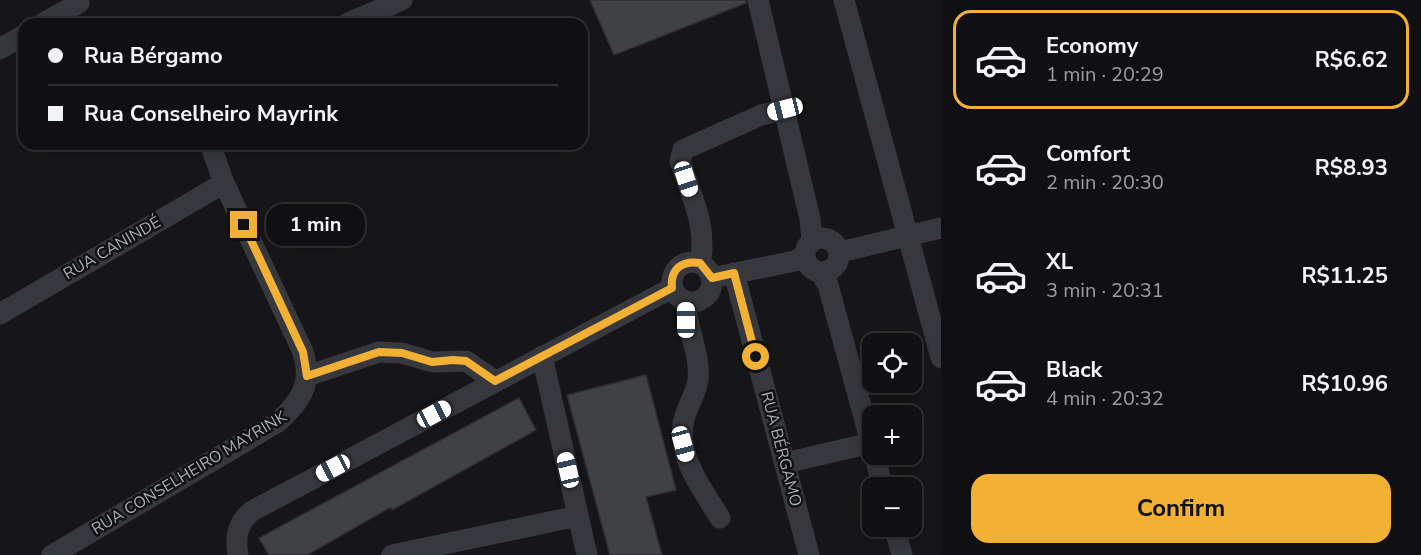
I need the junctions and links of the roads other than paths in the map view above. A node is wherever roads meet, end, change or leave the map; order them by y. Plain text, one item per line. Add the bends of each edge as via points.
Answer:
1 (402, 0) edge
2 (758, 0) edge
3 (844, 0) edge
4 (79, 3) dead end
5 (53, 18) edge
6 (360, 18) edge
7 (18, 38) edge
8 (0, 49) edge
9 (785, 109) junction
10 (212, 150) edge
11 (224, 183) junction
12 (941, 228) edge
13 (907, 234) junction
14 (814, 256) junction
15 (706, 270) junction
16 (734, 273) junction
17 (679, 295) junction
18 (0, 314) edge
19 (542, 356) junction
20 (941, 358) edge
21 (307, 376) junction
22 (495, 381) junction
23 (862, 413) edge
24 (862, 451) edge
25 (785, 463) junction
26 (578, 516) junction
27 (720, 518) dead end
28 (897, 537) edge
29 (52, 555) edge
30 (238, 555) edge
31 (392, 555) edge
32 (587, 555) edge
33 (809, 555) edge
34 (902, 555) edge

1 - 6 street
2 - 9 street
3 - 13 street
4 - 5 street
7 - 8 street
9 - 14 street
9 - 15 street via 761,115 683,150 681,161 702,231
10 - 11 street
11 - 18 street, RUA CANINDÉ
11 - 21 street via 303,352
12 - 13 street
13 - 14 street via 842,249 830,239
13 - 20 street
14 - 16 street
14 - 23 street
15 - 16 street
15 - 17 street via 712,288 706,297 697,302
15 - 17 street via 682,264 675,270 671,279
16 - 25 street, RUA BÉRGAMO
17 - 19 street
17 - 27 street via 698,380 683,424 683,444 690,468
19 - 22 street
19 - 26 street
21 - 22 street via 379,352 402,353 432,362 466,361
21 - 29 street, RUA CONSELHEIRO MAYRINK via 307,386 297,405 278,422
22 - 30 street via 252,511 239,525
24 - 25 street
25 - 33 street, RUA BÉRGAMO
26 - 31 street
26 - 32 street
28 - 34 street

